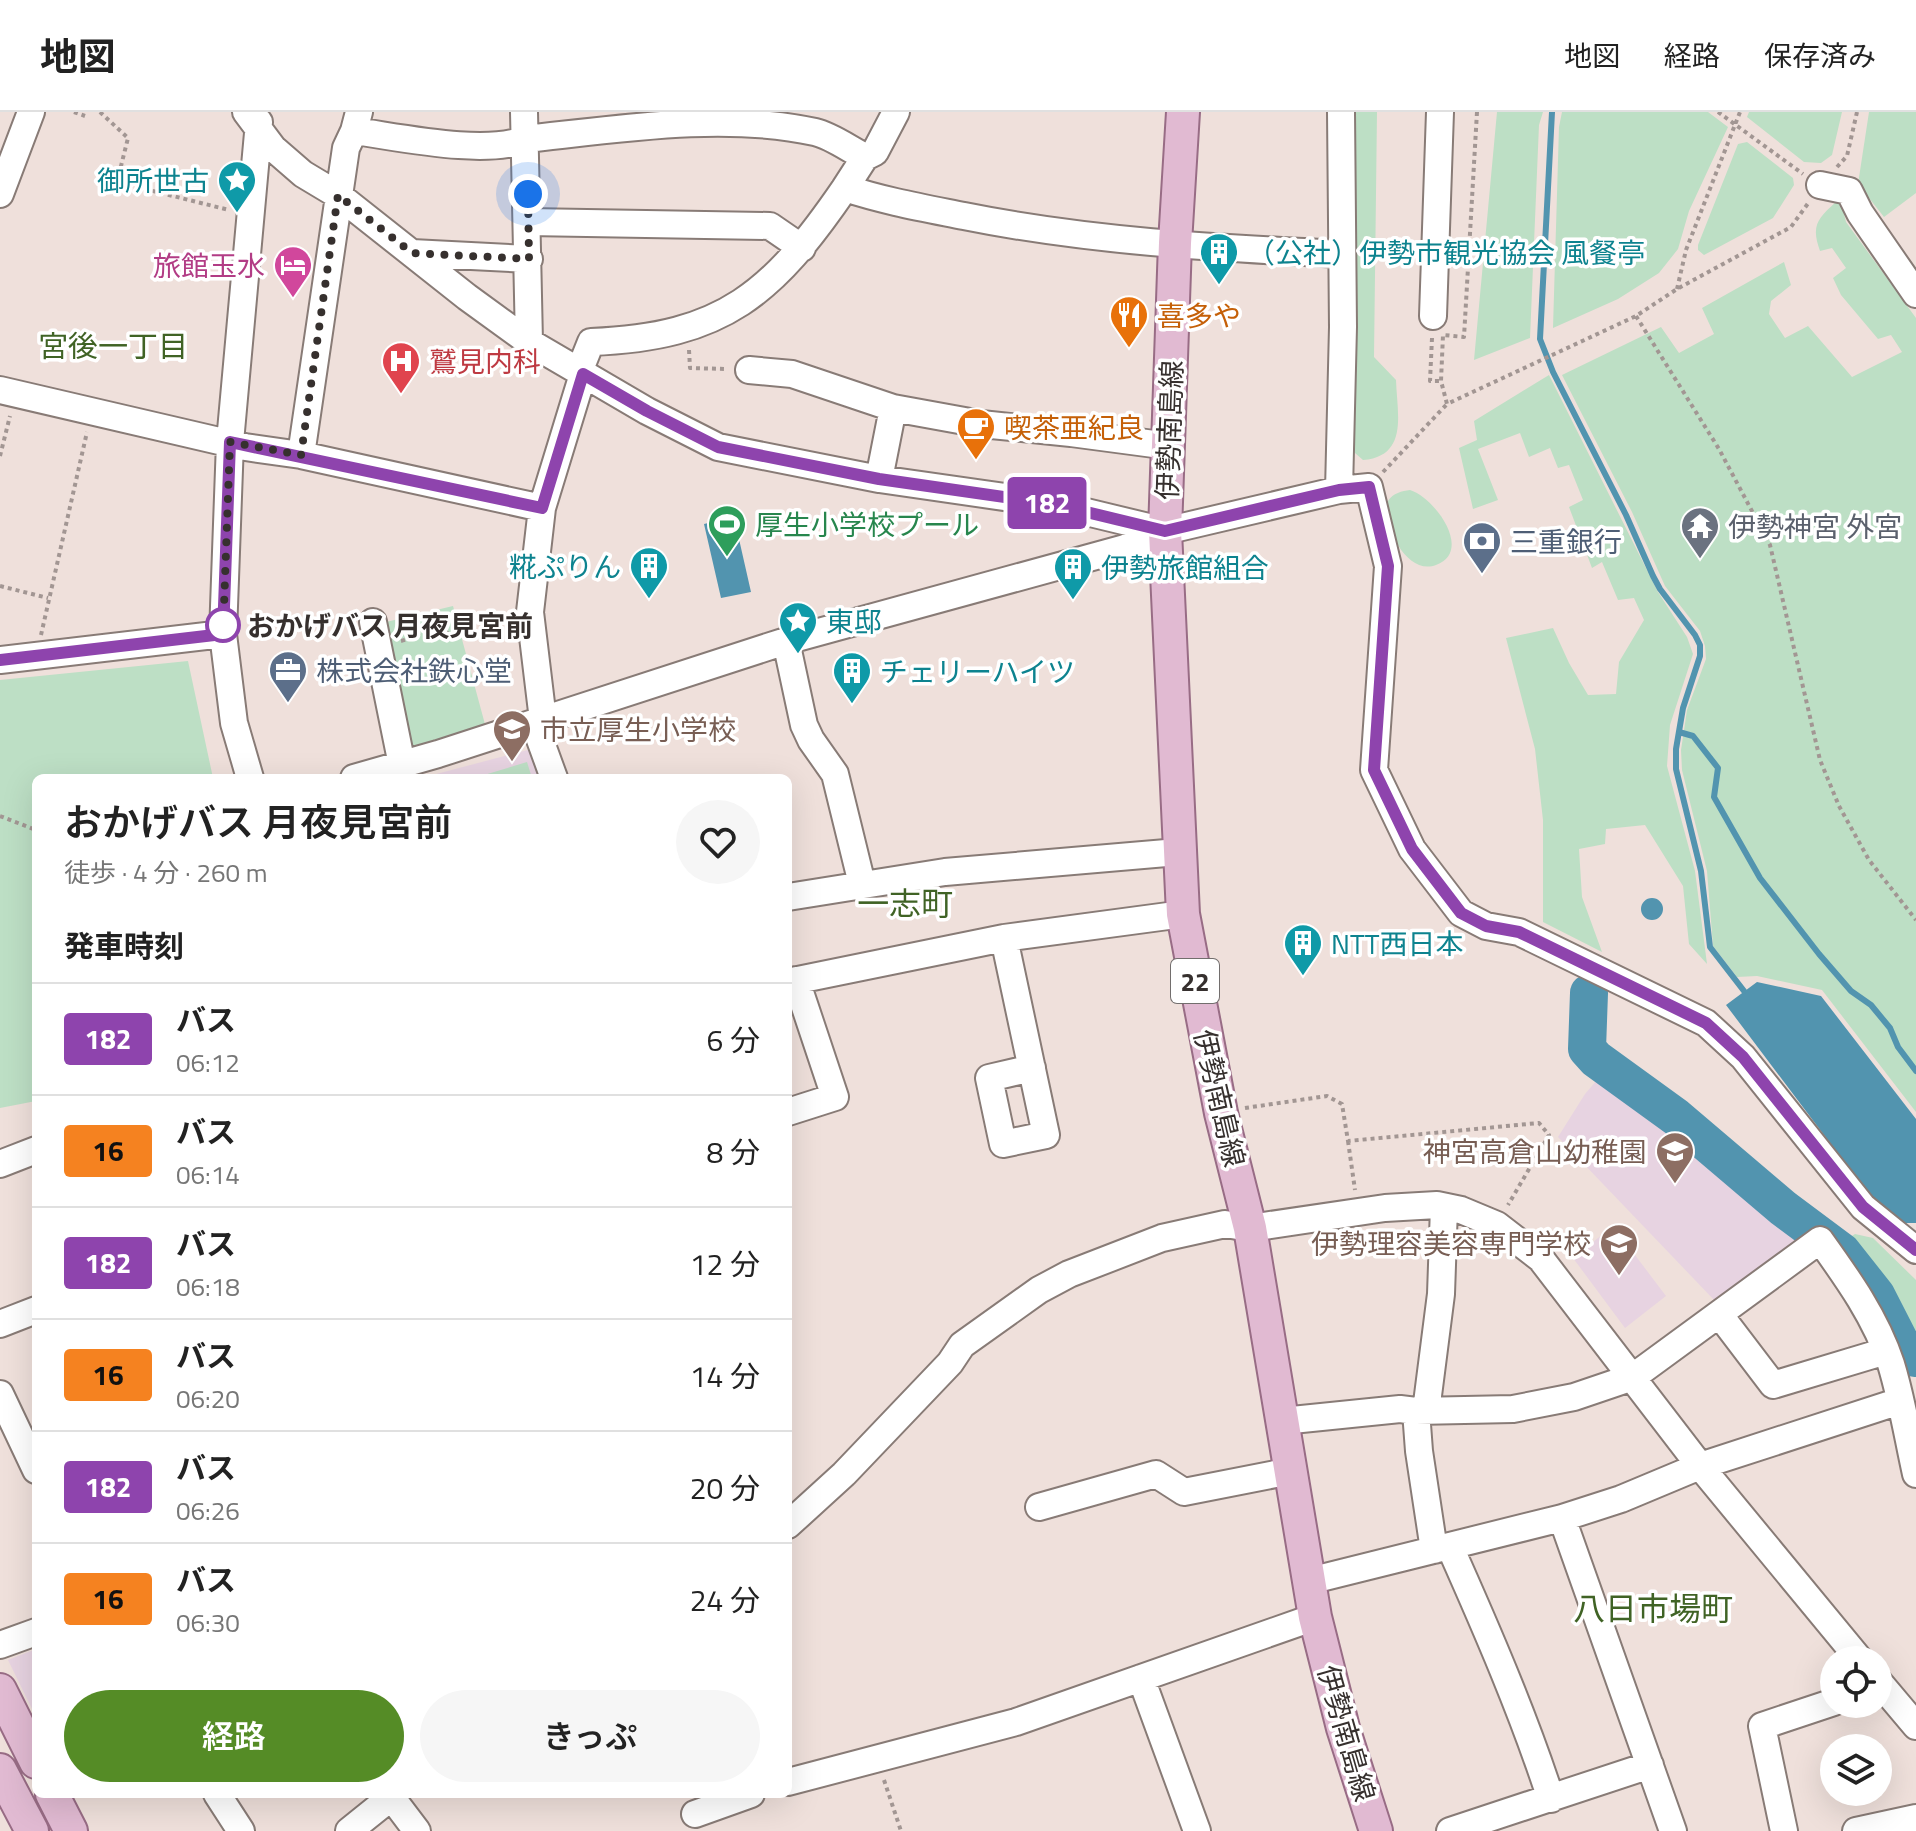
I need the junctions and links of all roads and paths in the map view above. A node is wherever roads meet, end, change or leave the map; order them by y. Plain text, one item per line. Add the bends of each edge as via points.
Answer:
1 (31, 112) edge
2 (74, 112) edge
3 (100, 112) edge
4 (524, 112) edge
5 (896, 112) edge
6 (1183, 112) edge
7 (1341, 112) edge
8 (1440, 112) edge
9 (1477, 112) edge
10 (1718, 112) edge
11 (1740, 112) edge
12 (1857, 112) edge
13 (85, 116) dead end
14 (763, 117) edge
15 (255, 118) edge
16 (357, 122) edge
17 (1735, 125) junction
18 (526, 139) junction
19 (865, 157) junction
20 (1820, 185) junction
21 (845, 188) junction
22 (0, 194) edge
23 (338, 195) junction
24 (251, 214) junction
25 (528, 222) junction
26 (1175, 243) junction
27 (802, 248) junction
28 (412, 253) junction
29 (1341, 254) junction
30 (529, 259) junction
31 (1677, 289) junction
32 (1916, 294) edge
33 (1433, 316) joint
34 (1636, 316) junction
35 (688, 326) junction
36 (529, 342) junction
37 (749, 370) joint
38 (581, 373) junction
39 (1441, 381) junction
40 (8, 392) edge
41 (1447, 404) junction
42 (893, 408) junction
43 (92, 411) junction
44 (230, 442) junction
45 (1169, 446) junction
46 (301, 455) junction
47 (0, 456) edge
48 (879, 479) junction
49 (1369, 487) junction
50 (1339, 490) junction
51 (542, 508) junction
52 (1165, 531) junction
53 (0, 586) edge
54 (49, 598) junction
55 (373, 622) dead end
56 (223, 634) junction
57 (450, 635) dead end
58 (786, 641) junction
59 (396, 645) dead end
60 (37, 656) junction
61 (0, 660) edge
62 (538, 721) junction
63 (402, 765) junction
64 (249, 774) edge
65 (369, 774) edge
66 (553, 774) edge
67 (0, 816) edge
68 (32, 828) edge
69 (1178, 852) junction
70 (862, 884) junction
71 (792, 896) edge
72 (1183, 914) junction
73 (1916, 920) edge
74 (1004, 938) junction
75 (792, 981) edge
76 (1032, 1068) dead end
77 (1245, 1108) dead end
78 (792, 1111) edge
79 (1348, 1141) junction
80 (32, 1152) edge
81 (0, 1164) edge
82 (1357, 1198) dead end
83 (1444, 1207) junction
84 (1497, 1225) junction
85 (1250, 1228) junction
86 (1916, 1250) edge
87 (32, 1312) edge
88 (1719, 1314) junction
89 (0, 1324) edge
90 (1886, 1351) junction
91 (1633, 1377) junction
92 (0, 1394) edge
93 (1900, 1401) junction
94 (1421, 1411) junction
95 (1282, 1421) junction
96 (32, 1462) edge
97 (1700, 1466) junction
98 (1291, 1471) junction
99 (1916, 1474) edge
100 (1039, 1507) dead end
101 (1562, 1518) junction
102 (792, 1521) edge
103 (1442, 1549) junction
104 (1309, 1581) junction
105 (1315, 1617) junction
106 (32, 1633) edge
107 (0, 1645) edge
108 (1848, 1646) edge
109 (1141, 1678) junction
110 (0, 1690) edge
111 (1892, 1699) edge
112 (1820, 1707) edge
113 (1916, 1726) edge
114 (32, 1754) edge
115 (877, 1759) junction
116 (1650, 1765) junction
117 (0, 1770) edge
118 (792, 1781) edge
119 (54, 1798) edge
120 (220, 1798) edge
121 (388, 1798) edge
122 (394, 1798) edge
123 (742, 1798) edge
124 (1551, 1799) junction
125 (1916, 1818) edge
126 (692, 1819) edge
127 (32, 1831) edge
128 (71, 1831) edge
129 (241, 1831) edge
130 (349, 1831) edge
131 (417, 1831) edge
132 (901, 1831) edge
133 (1197, 1831) edge
134 (1376, 1831) edge
135 (1450, 1831) edge
136 (1673, 1831) edge
137 (1784, 1831) edge
138 (1856, 1831) edge

1 - 22 street
2 - 13 path
3 - 24 path via 128,138 117,182
4 - 18 street
5 - 19 street via 875,152
6 - 26 main road, 伊勢南島線 / 22
7 - 29 street
8 - 33 street
9 - 39 path via 1464,337 1443,335
10 - 17 path
11 - 17 path
12 - 20 path via 1847,156
14 - 18 street
14 - 19 street via 818,132
15 - 23 street via 286,160
15 - 24 street
16 - 18 street via 470,145
16 - 23 street via 346,148
17 - 20 path
17 - 31 path via 1686,250
18 - 25 street
19 - 21 street
20 - 31 path via 1791,227
20 - 32 street via 1849,191
21 - 26 street via 991,222
21 - 27 street
23 - 28 street
23 - 46 street
24 - 44 street
25 - 27 street via 770,226
25 - 30 street
26 - 29 street
26 - 45 main road, 伊勢南島線 / 22
27 - 35 street via 747,301
28 - 30 street
28 - 36 street
29 - 50 street
30 - 36 street
31 - 34 path
33 - 39 path via 1430,381
34 - 41 path
34 - 73 path via 1719,449 1770,545 1820,760 1869,860
35 - 37 path via 690,368
35 - 38 street via 651,337 591,342
36 - 38 street
37 - 42 street via 792,374
38 - 48 street via 718,447
38 - 51 street
39 - 41 path
40 - 43 street
40 - 47 path
41 - 49 path
42 - 45 street
42 - 48 street
43 - 44 street
43 - 54 path
44 - 46 street
44 - 56 street
45 - 52 main road, 伊勢南島線 / 22
46 - 51 street
48 - 52 street via 1053,504
49 - 50 street
49 - 86 street via 1388,566 1374,770 1412,849 1461,913 1486,926 1519,932 1706,1023 1743,1057 1863,1207
50 - 52 street
51 - 62 street via 530,612
52 - 58 street via 1125,548
52 - 69 main road, 伊勢南島線 / 22
53 - 54 path
54 - 60 path
55 - 63 street
56 - 60 street
56 - 64 street via 234,723
57 - 59 path via 430,627
58 - 62 street
58 - 70 street via 804,725 835,774
60 - 61 street
62 - 63 street
62 - 66 street
63 - 65 street
67 - 68 path
69 - 70 street
69 - 72 main road, 伊勢南島線 / 22
70 - 71 street
72 - 74 street
72 - 85 main road, 伊勢南島線 / 22 via 1221,1113
74 - 75 street
74 - 76 street
75 - 78 street via 835,1097
77 - 79 path via 1327,1096 1342,1104
79 - 82 path
79 - 84 path via 1539,1123 1549,1135
80 - 81 street
83 - 84 street
83 - 85 street via 1385,1208
83 - 94 street via 1441,1294
84 - 91 street via 1541,1259
85 - 95 main road, 伊勢南島線 / 22
85 - 102 street via 1225,1224 1162,1238 1069,1274 1028,1297 962,1345 844,1474
87 - 89 street
88 - 90 street via 1773,1385
88 - 90 street via 1820,1240 1854,1287
88 - 91 street
90 - 93 street
91 - 94 street via 1574,1397 1513,1409
91 - 97 street
92 - 96 street
93 - 97 street
93 - 99 street
94 - 95 street
94 - 103 street via 1419,1451
95 - 98 main road, 伊勢南島線 / 22
97 - 101 street
97 - 108 street
98 - 100 street via 1184,1492 1156,1474
98 - 104 main road, 伊勢南島線 / 22
101 - 103 street
101 - 116 street
103 - 104 street
103 - 124 street via 1511,1689
104 - 105 main road, 伊勢南島線 / 22
105 - 109 street
105 - 134 main road, 伊勢南島線 / 22
106 - 107 street
109 - 115 street via 1016,1722
109 - 133 street
110 - 114 main road
111 - 113 street
112 - 137 street via 1762,1726
115 - 118 street
115 - 132 path
116 - 124 street
116 - 136 street
117 - 127 main road
119 - 128 main road
120 - 129 street
121 - 130 street
122 - 131 street
123 - 126 street
124 - 135 street
125 - 138 street

